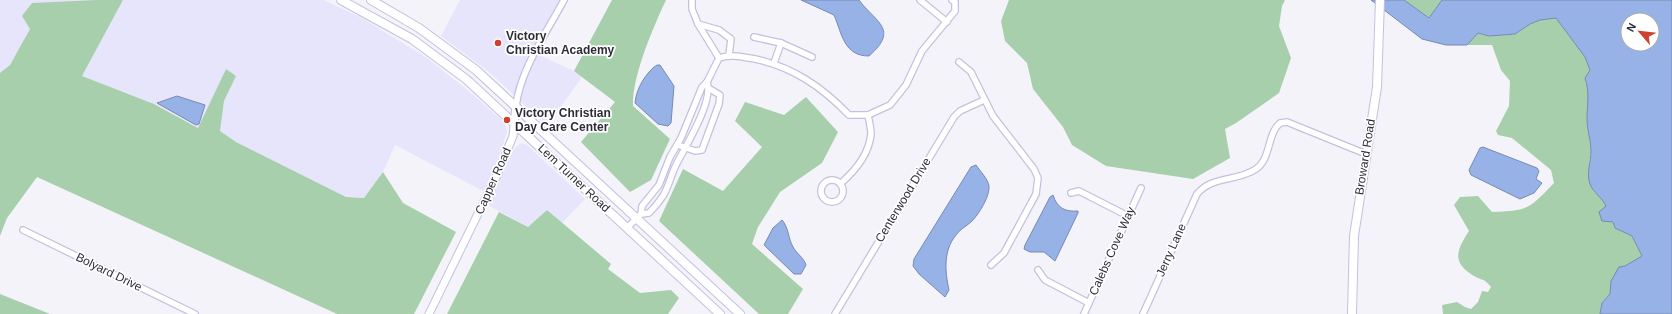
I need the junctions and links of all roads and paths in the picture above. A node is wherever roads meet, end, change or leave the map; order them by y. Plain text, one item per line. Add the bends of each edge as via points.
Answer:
1 (341, 0) edge
2 (371, 0) edge
3 (564, 0) edge
4 (692, 0) edge
5 (920, 0) edge
6 (952, 0) edge
7 (1380, 0) edge
8 (947, 22) junction
9 (698, 24) junction
10 (754, 37) dead end
11 (781, 43) junction
12 (729, 55) junction
13 (812, 57) dead end
14 (718, 58) junction
15 (959, 62) dead end
16 (774, 64) junction
17 (707, 82) junction
18 (710, 89) junction
19 (984, 100) junction
20 (516, 106) junction
21 (868, 115) junction
22 (514, 122) junction
23 (678, 145) junction
24 (685, 149) junction
25 (1366, 154) junction
26 (840, 184) dead end
27 (1141, 188) dead end
28 (1071, 193) dead end
29 (638, 216) junction
30 (1128, 216) junction
31 (627, 228) junction
32 (23, 230) dead end
33 (991, 265) dead end
34 (1038, 270) dead end
35 (1089, 303) junction
36 (195, 314) edge
37 (429, 314) edge
38 (720, 314) edge
39 (740, 314) edge
40 (834, 314) edge
41 (1084, 314) edge
42 (1143, 314) edge
43 (1352, 314) edge

1 - 22 main road, Lem Turner Road via 392,27 426,49 466,79
2 - 20 main road, Lem Turner Road via 446,47
3 - 20 street, Capper Road via 524,76
4 - 9 street via 692,9
5 - 8 street
6 - 8 street via 955,2 956,11
7 - 25 main road, Broward Road via 1377,87
8 - 21 street via 922,51 906,85 890,105
9 - 12 street via 719,30 731,39
9 - 14 street
10 - 11 street
11 - 13 street
11 - 16 street
12 - 14 street
12 - 16 street
14 - 17 street
15 - 19 street via 971,72
16 - 21 street via 805,77 833,98 849,115
17 - 18 street
17 - 23 street via 702,86
18 - 24 street via 697,126
18 - 24 street via 720,95 719,104 702,150
19 - 33 street via 1038,178 1036,194 1004,253
19 - 40 street, Centerwood Drive via 960,111 954,117
20 - 22 street, Capper Road
20 - 29 main road, Lem Turner Road
21 - 26 street via 871,134 867,150 858,166
22 - 31 main road, Lem Turner Road
22 - 37 street, Capper Road via 513,136 490,191
23 - 24 street
23 - 29 street via 659,185 642,206
24 - 29 street via 662,198 649,213
25 - 42 street, Jerry Lane via 1283,122 1275,129 1258,168 1244,175 1210,183 1203,187 1193,200
25 - 43 main road, Broward Road via 1354,236
27 - 30 street, Calebs Cove Way
28 - 30 street via 1079,191
29 - 31 street
29 - 39 main road, Lem Turner Road
30 - 35 street, Calebs Cove Way
31 - 38 main road, Lem Turner Road
32 - 36 street, Bolyard Drive
34 - 35 street via 1045,280
35 - 41 street, Calebs Cove Way

